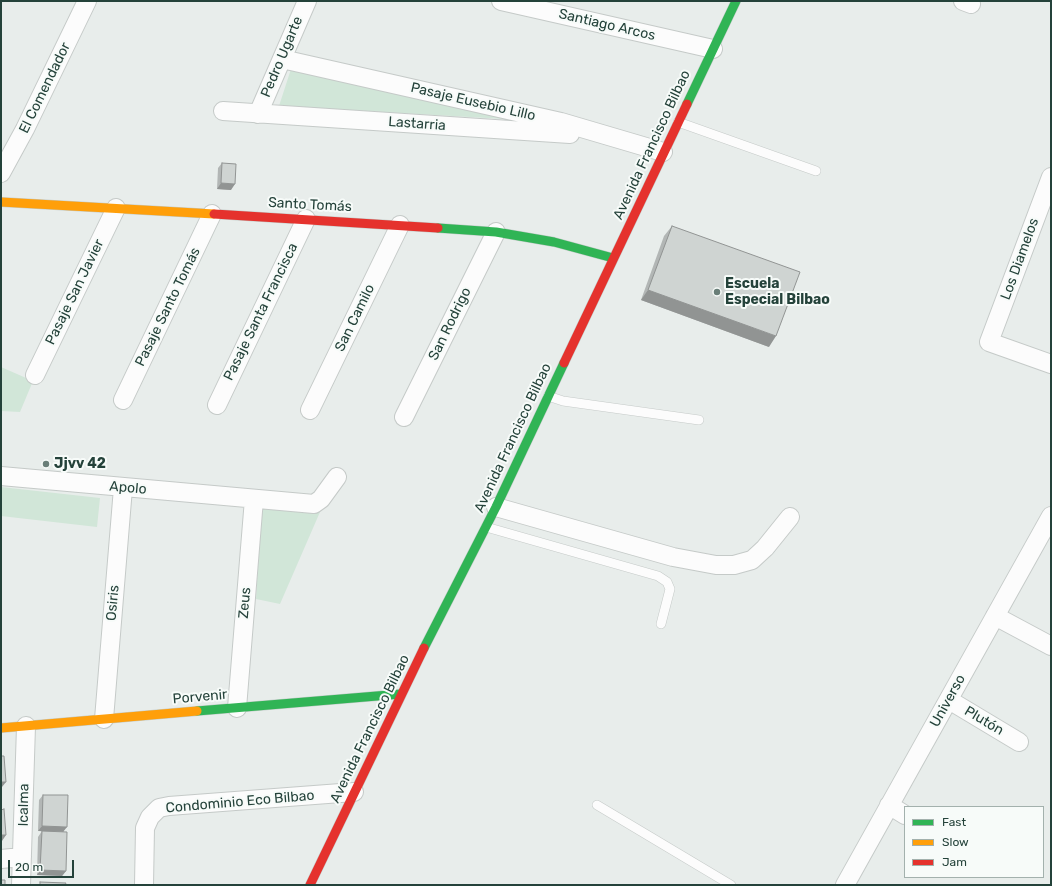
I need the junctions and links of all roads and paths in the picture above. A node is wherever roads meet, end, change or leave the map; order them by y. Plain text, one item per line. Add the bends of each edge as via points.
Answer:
1 (87, 1) edge
2 (307, 1) edge
3 (501, 1) edge
4 (736, 1) edge
5 (713, 49) junction
6 (282, 59) junction
7 (223, 111) dead end
8 (258, 114) junction
9 (678, 122) junction
10 (611, 136) junction
11 (663, 152) junction
12 (816, 171) dead end
13 (1, 173) edge
14 (1051, 176) edge
15 (1, 202) edge
16 (116, 208) junction
17 (212, 214) junction
18 (306, 219) junction
19 (400, 225) junction
20 (496, 232) junction
21 (614, 258) junction
22 (1051, 364) edge
23 (35, 375) dead end
24 (548, 396) junction
25 (123, 400) dead end
26 (216, 405) dead end
27 (310, 410) dead end
28 (404, 417) dead end
29 (699, 420) dead end
30 (1, 476) edge
31 (337, 477) dead end
32 (123, 488) junction
33 (254, 499) junction
34 (496, 507) junction
35 (1051, 516) edge
36 (790, 517) dead end
37 (486, 527) junction
38 (995, 616) junction
39 (660, 624) dead end
40 (1051, 646) edge
41 (401, 694) junction
42 (949, 700) junction
43 (237, 708) junction
44 (104, 719) junction
45 (26, 726) junction
46 (1, 728) edge
47 (1019, 742) dead end
48 (354, 792) junction
49 (597, 805) dead end
50 (889, 805) junction
51 (904, 814) edge
52 (22, 857) junction
53 (1, 859) edge
54 (21, 885) edge
55 (144, 885) edge
56 (310, 885) edge
57 (731, 885) edge
58 (845, 885) edge

1 - 13 street, El Comendador
2 - 6 street, Pedro Ugarte
3 - 5 street, Santiago Arcos
4 - 5 street, Avenida Francisco Bilbao
5 - 9 street, Avenida Francisco Bilbao
6 - 8 street, Pedro Ugarte
6 - 10 street, Pasaje Eusebio Lillo via 561,122
7 - 8 street, Lastarria
8 - 10 street, Lastarria
9 - 11 street, Avenida Francisco Bilbao
9 - 12 lane
10 - 11 street, Pasaje Eusebio Lillo
11 - 21 street, Avenida Francisco Bilbao
14 - 22 street, Los Diamelos via 989,342
15 - 16 street, Santo Tomás
16 - 17 street, Santo Tomás
16 - 23 street, Pasaje San Javier
17 - 18 street, Santo Tomás
17 - 25 street, Pasaje Santo Tomás
18 - 19 street, Santo Tomás
18 - 26 street, Pasaje Santa Francisca
19 - 20 street, Santo Tomás
19 - 27 street, San Camilo
20 - 21 street, Santo Tomás via 554,242
20 - 28 street, San Rodrigo
21 - 24 street, Avenida Francisco Bilbao
24 - 29 lane via 563,401
24 - 34 street, Avenida Francisco Bilbao
30 - 32 street, Apolo
31 - 33 street, Apolo via 321,499 314,504
32 - 33 street, Apolo
32 - 44 street, Osiris
33 - 43 street, Zeus
34 - 36 street via 673,556 716,565 734,565 752,560
34 - 37 street, Avenida Francisco Bilbao
35 - 38 street, Universo
37 - 39 lane via 658,576 667,582 670,589
37 - 41 street, Avenida Francisco Bilbao
38 - 40 street
38 - 42 street, Universo
41 - 43 street, Porvenir
41 - 48 street, Avenida Francisco Bilbao
42 - 47 street, Plutón
42 - 50 street, Universo
43 - 44 street, Porvenir
44 - 45 street, Porvenir
45 - 46 street, Porvenir
45 - 52 street, Icalma
48 - 55 street, Condominio Eco Bilbao via 159,808 150,817 145,828
48 - 56 street, Avenida Francisco Bilbao
49 - 57 lane
50 - 51 street
50 - 58 street, Universo
52 - 53 street
52 - 54 street, Icalma

